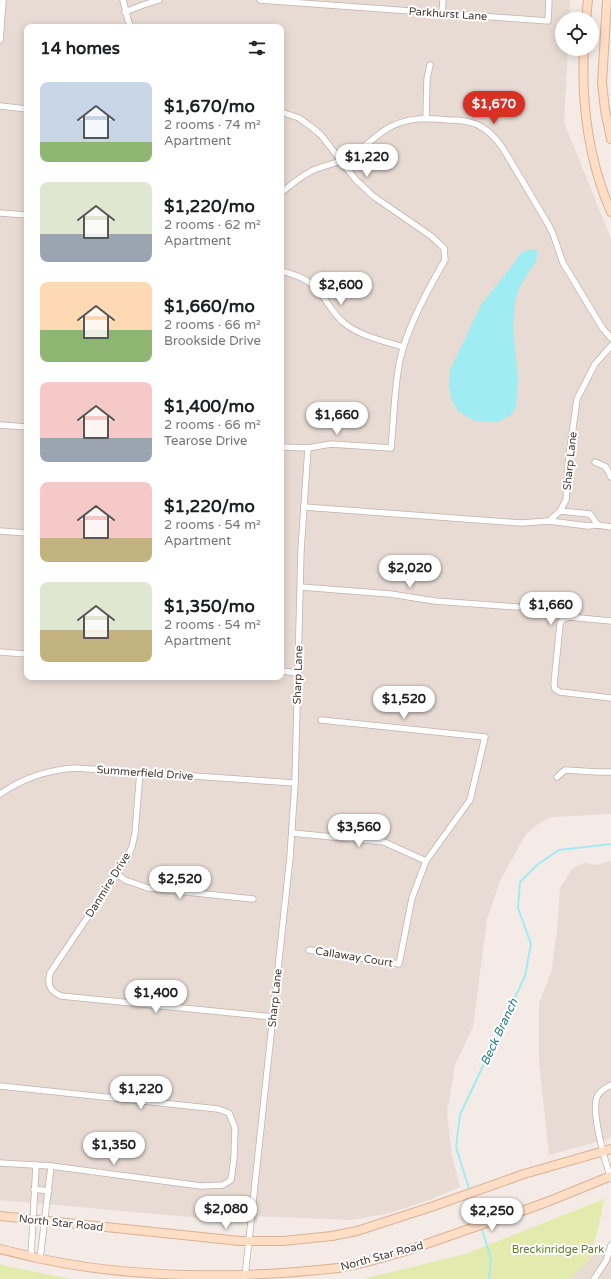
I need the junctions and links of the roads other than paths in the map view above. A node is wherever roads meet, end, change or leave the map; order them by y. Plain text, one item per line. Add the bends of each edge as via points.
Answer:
1 (3, 0) edge
2 (123, 0) edge
3 (160, 0) edge
4 (260, 0) edge
5 (444, 0) edge
6 (549, 0) edge
7 (588, 0) edge
8 (607, 0) edge
9 (337, 3) edge
10 (126, 12) junction
11 (587, 12) edge
12 (442, 13) junction
13 (130, 24) edge
14 (0, 40) edge
15 (584, 56) edge
16 (430, 65) dead end
17 (0, 106) edge
18 (24, 109) edge
19 (284, 113) edge
20 (426, 118) junction
21 (611, 139) edge
22 (341, 161) junction
23 (284, 191) edge
24 (0, 212) edge
25 (611, 212) edge
26 (24, 215) edge
27 (284, 271) edge
28 (611, 338) edge
29 (611, 346) edge
30 (403, 347) junction
31 (0, 425) edge
32 (24, 427) edge
33 (284, 447) edge
34 (308, 448) junction
35 (595, 462) dead end
36 (611, 477) edge
37 (304, 507) junction
38 (560, 512) junction
39 (549, 520) junction
40 (598, 525) junction
41 (611, 527) edge
42 (0, 531) edge
43 (24, 533) edge
44 (300, 587) junction
45 (518, 607) dead end
46 (611, 622) edge
47 (0, 652) edge
48 (24, 654) edge
49 (284, 671) edge
50 (298, 673) junction
51 (611, 698) edge
52 (321, 720) dead end
53 (140, 772) junction
54 (611, 772) edge
55 (557, 777) dead end
56 (295, 783) junction
57 (0, 794) edge
58 (292, 833) junction
59 (426, 861) junction
60 (117, 874) junction
61 (253, 899) dead end
62 (309, 950) dead end
63 (273, 1017) junction
64 (611, 1085) edge
65 (0, 1086) edge
66 (607, 1150) edge
67 (0, 1163) edge
68 (36, 1165) junction
69 (51, 1166) junction
70 (611, 1177) edge
71 (34, 1189) junction
72 (48, 1191) junction
73 (0, 1216) edge
74 (33, 1220) junction
75 (45, 1221) junction
76 (249, 1241) junction
77 (611, 1245) edge
78 (0, 1249) edge
79 (31, 1257) junction
80 (40, 1259) junction
81 (245, 1278) junction
82 (594, 1279) edge

1 - 14 street
2 - 10 street
3 - 10 street
4 - 9 street, Parkhurst Lane
5 - 12 street
6 - 12 street, Parkhurst Lane via 548,21
7 - 11 main road
8 - 21 main road via 602,83
9 - 12 street, Parkhurst Lane
10 - 13 street
15 - 25 main road via 586,116 590,142
16 - 20 street via 426,79
17 - 18 street
19 - 22 street via 299,118 321,135
20 - 22 street via 406,121 391,127
20 - 28 street via 466,121 488,131 496,139 548,224 563,263
22 - 23 street via 316,169
22 - 30 street via 373,196 444,248 445,260 419,308
24 - 26 street
27 - 30 street via 318,289 344,323 367,335
29 - 38 street, Sharp Lane via 595,364 577,399 566,500
30 - 34 street via 397,383 392,448 332,444
31 - 32 street
33 - 34 street
34 - 37 street, Sharp Lane
35 - 36 street via 606,468
37 - 39 street via 521,523
37 - 44 street, Sharp Lane
38 - 39 street
38 - 40 street via 590,514
39 - 40 street via 588,526
40 - 41 street
42 - 43 street
44 - 45 street
44 - 50 street, Sharp Lane
46 - 51 street via 569,617 561,621 554,684 556,690 561,693
47 - 48 street
49 - 50 street
50 - 56 street, Sharp Lane
52 - 59 street via 485,737 470,800
53 - 56 street, Summerfield Drive
53 - 57 street, Summerfield Drive via 64,769 30,777
53 - 60 street, Danmire Drive via 132,847
54 - 55 street via 565,770
56 - 58 street, Sharp Lane
58 - 59 street via 384,842
58 - 63 street, Sharp Lane
59 - 62 street, Callaway Court via 412,898 399,964
60 - 61 street via 125,880 148,888
60 - 63 street, Danmire Drive via 50,973 48,980 54,993 61,996
63 - 76 street, Sharp Lane
64 - 66 street via 597,1096 595,1105 596,1120
65 - 69 street via 218,1109 229,1113 236,1128 231,1180 223,1185 201,1186
66 - 70 street
66 - 76 main road, North Star Road via 524,1174 357,1231 283,1241
67 - 68 street
68 - 69 street
68 - 71 street
69 - 72 street
70 - 81 main road, North Star Road via 526,1210 415,1248 339,1268
71 - 72 street
71 - 74 street
72 - 75 street
73 - 74 main road, North Star Road
74 - 75 main road, North Star Road
74 - 79 street
75 - 76 main road, North Star Road
75 - 80 street
76 - 81 street, Sharp Lane
77 - 82 street via 606,1261
78 - 79 main road, North Star Road
79 - 80 main road, North Star Road
80 - 81 main road, North Star Road via 135,1274

